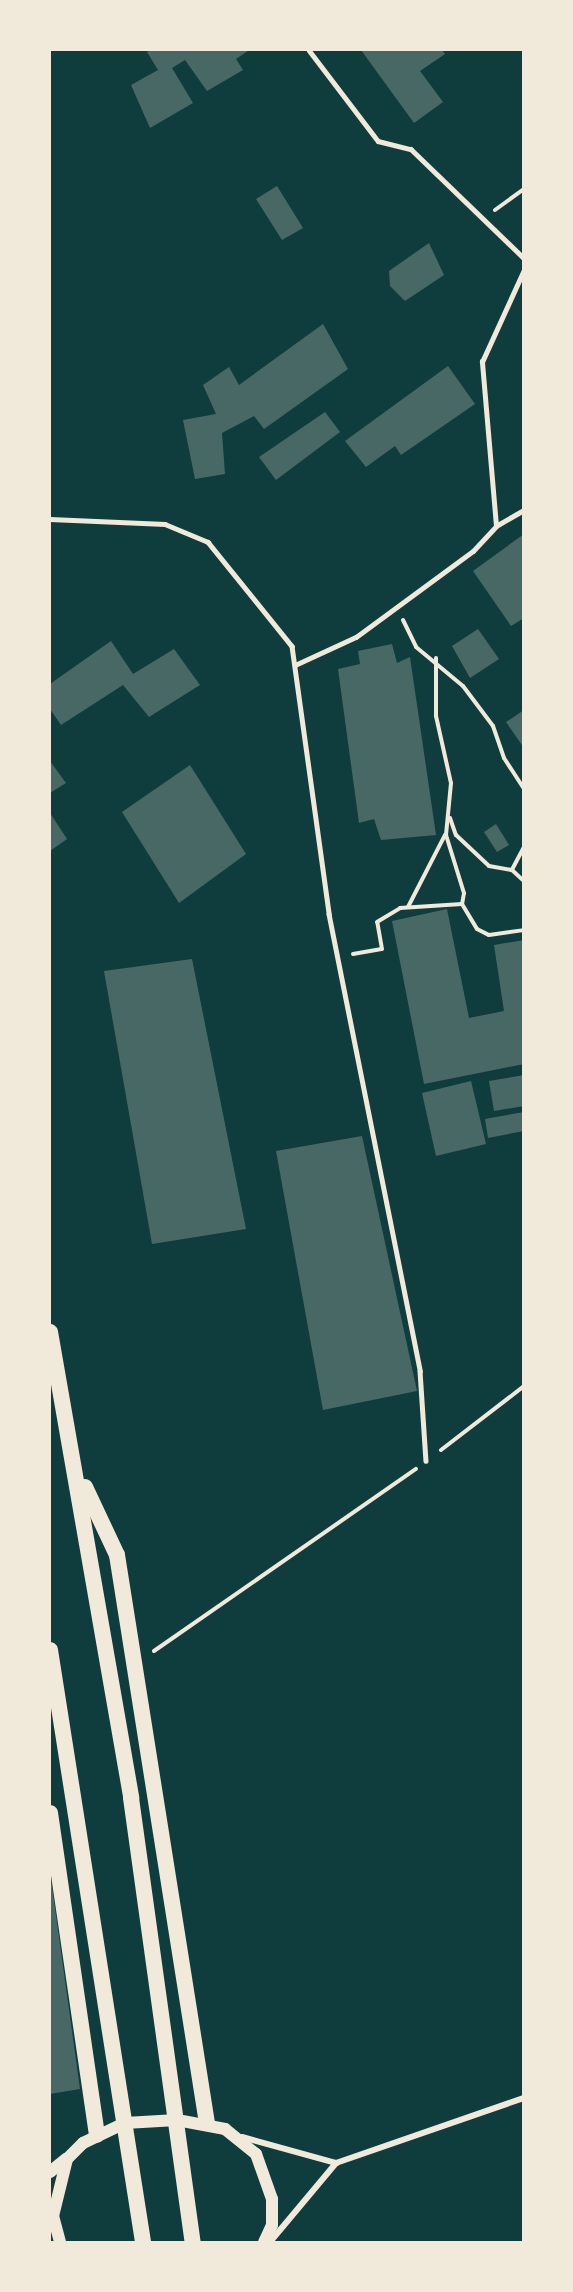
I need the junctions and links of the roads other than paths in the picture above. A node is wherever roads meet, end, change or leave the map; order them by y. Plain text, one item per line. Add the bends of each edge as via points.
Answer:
1 (309, 50) edge
2 (524, 258) edge
3 (524, 270) edge
4 (524, 510) edge
5 (50, 519) edge
6 (496, 526) junction
7 (295, 665) junction
8 (50, 1332) edge
9 (426, 1461) road end
10 (74, 1462) junction
11 (50, 1650) edge
12 (50, 1813) edge
13 (524, 2098) edge
14 (207, 2123) junction
15 (97, 2135) junction
16 (242, 2138) junction
17 (67, 2158) junction
18 (336, 2163) junction
19 (51, 2169) edge
20 (60, 2242) edge
21 (143, 2242) edge
22 (193, 2242) edge
23 (264, 2242) edge
24 (270, 2242) edge

1 - 2 lane via 378,141 411,149
3 - 6 lane via 482,362
4 - 6 lane
5 - 7 lane via 165,524 208,542 292,646
6 - 7 lane via 474,551 356,637
7 - 9 lane via 329,914 420,1371
8 - 10 highway
10 - 14 highway via 117,1555
10 - 22 highway via 143,1889
11 - 21 highway via 93,1901
12 - 15 highway
13 - 18 street
14 - 15 main road via 124,2123
14 - 16 main road
15 - 17 main road
16 - 18 street
16 - 23 main road via 256,2154 272,2199 272,2225
17 - 19 main road
17 - 20 main road via 53,2216
18 - 24 street

